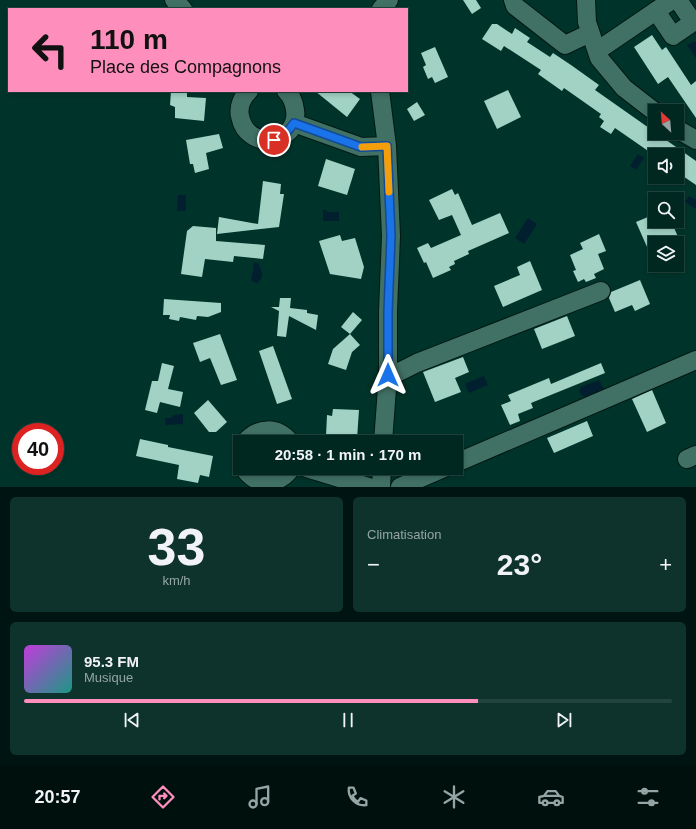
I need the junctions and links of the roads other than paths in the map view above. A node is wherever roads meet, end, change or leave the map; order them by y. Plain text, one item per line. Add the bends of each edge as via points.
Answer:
1 (174, 0) edge
2 (389, 0) edge
3 (513, 0) edge
4 (586, 0) edge
5 (672, 0) edge
6 (678, 0) edge
7 (182, 8) edge
8 (382, 8) edge
9 (656, 11) junction
10 (590, 32) junction
11 (596, 51) junction
12 (248, 92) edge
13 (287, 92) edge
14 (380, 92) edge
15 (648, 107) edge
16 (294, 123) junction
17 (684, 133) edge
18 (696, 140) edge
19 (387, 146) junction
20 (601, 291) dead end
21 (696, 360) edge
22 (388, 375) junction
23 (253, 435) edge
24 (283, 435) edge
25 (384, 435) edge
26 (463, 460) edge
27 (249, 475) edge
28 (284, 475) edge
29 (329, 475) edge
30 (382, 475) edge
31 (428, 475) edge
32 (369, 487) edge
33 (381, 487) edge
34 (400, 487) edge

1 - 7 street
2 - 8 street
3 - 10 street via 515,6 565,45
4 - 10 street
5 - 9 street
6 - 9 street via 693,22 673,36
9 - 11 street
10 - 11 street
11 - 15 street via 624,88
12 - 16 street via 241,102 239,112 246,131 254,137 274,140 283,136
13 - 16 street via 295,104
14 - 19 street
16 - 19 street via 361,147
17 - 18 street
19 - 22 street via 391,236
20 - 22 street
21 - 26 street
22 - 25 street
23 - 24 street via 268,430
27 - 28 street via 264,482 276,481
29 - 32 street
30 - 33 street
31 - 34 street

